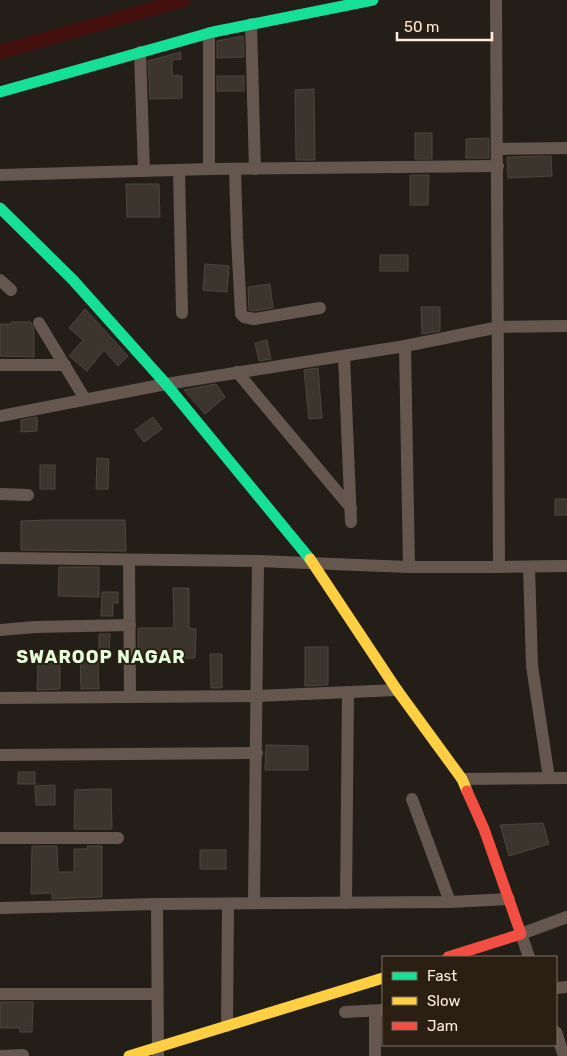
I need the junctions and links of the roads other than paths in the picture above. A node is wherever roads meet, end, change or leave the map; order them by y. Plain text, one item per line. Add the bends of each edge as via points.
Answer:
1 (373, 0) edge
2 (496, 0) edge
3 (251, 24) junction
4 (209, 33) junction
5 (140, 52) junction
6 (0, 92) edge
7 (567, 148) edge
8 (498, 149) junction
9 (498, 166) junction
10 (210, 169) junction
11 (235, 169) junction
12 (255, 169) junction
13 (179, 170) junction
14 (144, 171) junction
15 (0, 175) edge
16 (0, 208) edge
17 (0, 280) edge
18 (11, 290) dead end
19 (320, 308) dead end
20 (182, 313) dead end
21 (39, 323) dead end
22 (567, 326) edge
23 (499, 327) junction
24 (405, 346) junction
25 (344, 356) junction
26 (0, 365) edge
27 (65, 365) junction
28 (237, 372) junction
29 (166, 384) junction
30 (85, 399) junction
31 (0, 416) edge
32 (0, 494) edge
33 (28, 495) dead end
34 (351, 508) junction
35 (351, 522) dead end
36 (0, 558) edge
37 (129, 560) junction
38 (258, 561) junction
39 (314, 564) junction
40 (567, 566) edge
41 (408, 567) junction
42 (499, 567) junction
43 (529, 567) junction
44 (130, 625) junction
45 (0, 630) edge
46 (397, 690) junction
47 (348, 692) junction
48 (130, 696) junction
49 (257, 696) junction
50 (0, 698) edge
51 (257, 753) junction
52 (0, 755) edge
53 (549, 778) junction
54 (567, 778) edge
55 (462, 779) junction
56 (412, 799) dead end
57 (0, 838) edge
58 (118, 838) dead end
59 (509, 899) junction
60 (450, 902) junction
61 (254, 903) junction
62 (346, 903) junction
63 (157, 904) junction
64 (228, 904) junction
65 (0, 908) edge
66 (567, 917) edge
67 (521, 934) junction
68 (451, 956) edge
69 (529, 956) edge
70 (382, 978) edge
71 (0, 994) edge
72 (157, 994) junction
73 (379, 1010) edge
74 (344, 1012) dead end
75 (227, 1026) junction
76 (557, 1035) edge
77 (158, 1052) edge
78 (23, 1055) edge
79 (0, 1056) edge
80 (129, 1056) edge
81 (375, 1056) edge
82 (564, 1056) edge

1 - 3 street
2 - 8 street
3 - 4 street
3 - 12 street
4 - 5 street
4 - 10 street
5 - 6 street
5 - 14 street
7 - 8 street
8 - 9 street
9 - 12 street
9 - 23 street
10 - 11 street
10 - 13 street
11 - 12 street
11 - 19 street via 241,314 254,319
13 - 14 street
13 - 20 street
14 - 15 street
16 - 29 street via 73,280
17 - 18 street
21 - 27 street
22 - 23 street
23 - 24 street
23 - 42 street
24 - 25 street
24 - 41 street
25 - 28 street
25 - 34 street
26 - 27 street
27 - 30 street
28 - 29 street
28 - 34 street
29 - 30 street
29 - 39 street
30 - 31 street
32 - 33 street
34 - 35 street
36 - 37 street
37 - 38 street
37 - 44 street
38 - 39 street
38 - 49 street
39 - 41 street
39 - 46 street
40 - 43 street
41 - 42 street
42 - 43 street
43 - 53 street via 532,666
44 - 45 street
44 - 48 street
46 - 47 street
46 - 55 street
47 - 49 street
47 - 62 street
48 - 49 street
48 - 50 street
49 - 51 street
51 - 52 street
51 - 61 street
53 - 54 street
53 - 55 street
55 - 59 street via 484,828
56 - 60 street
57 - 58 street
59 - 60 street
59 - 67 street
60 - 62 street
61 - 62 street
61 - 64 street
63 - 64 street
63 - 65 street
63 - 72 street
64 - 75 street
66 - 67 street
67 - 68 street
67 - 69 street
70 - 75 street
71 - 72 street
72 - 77 street
73 - 74 street
73 - 81 street
75 - 77 street
76 - 82 street
77 - 80 street
78 - 79 street

